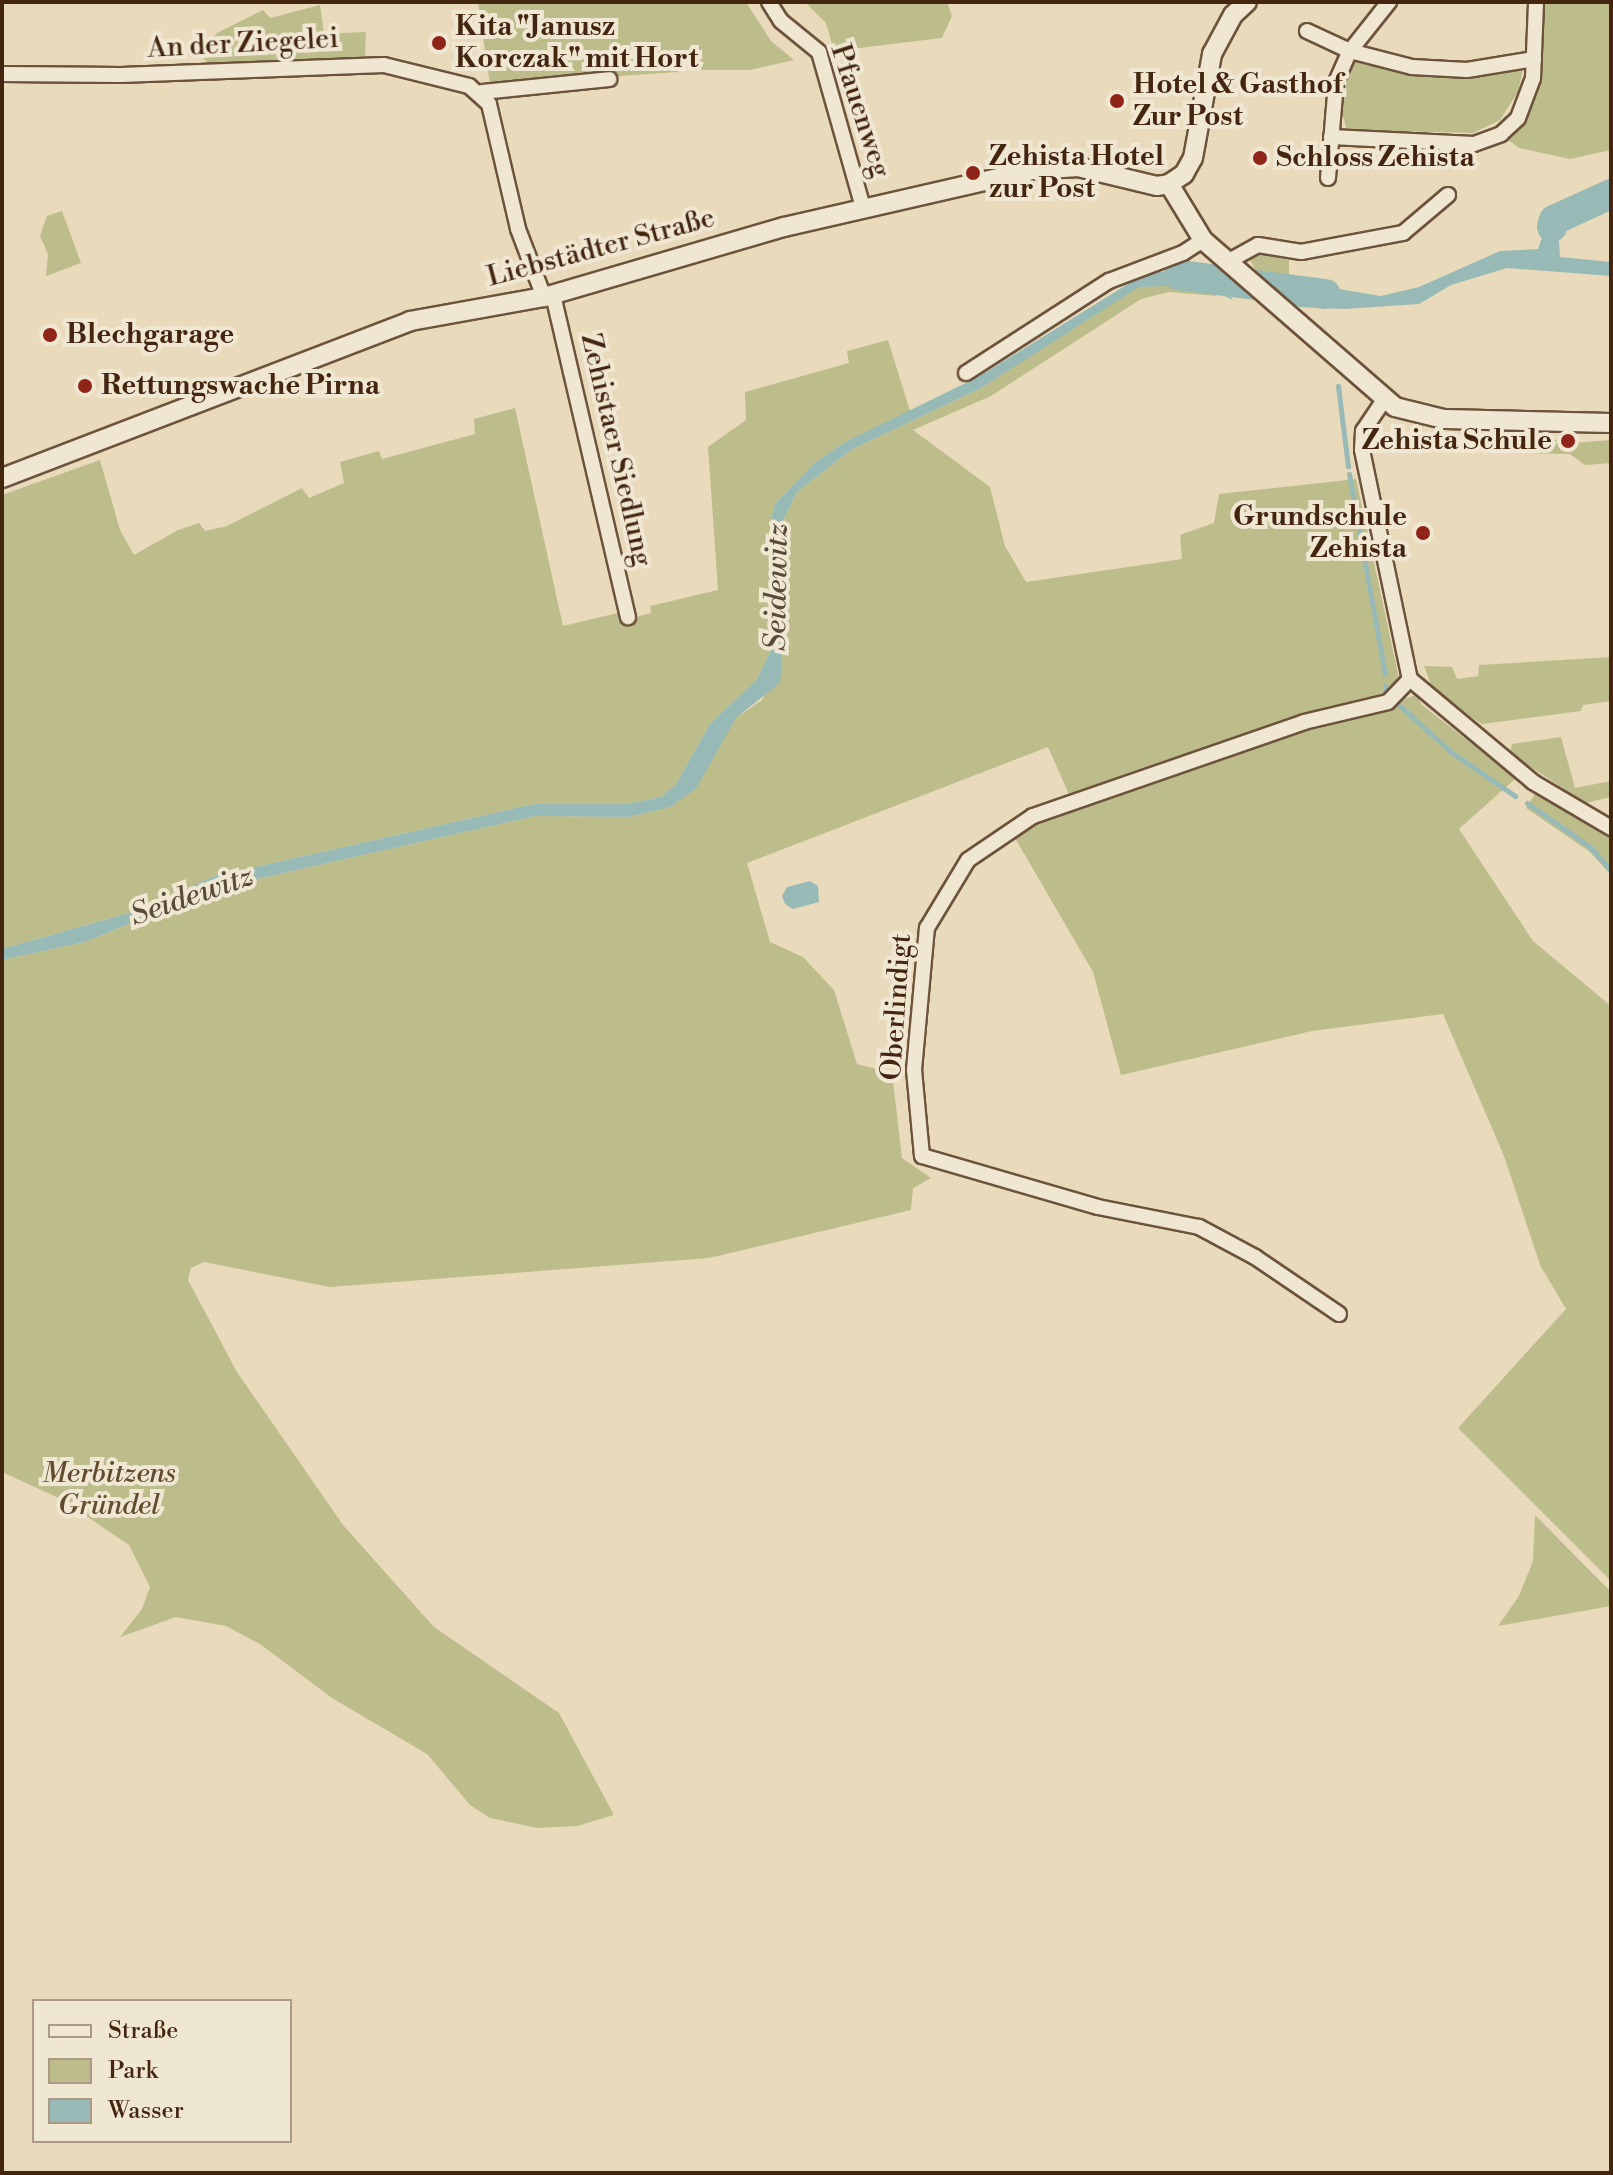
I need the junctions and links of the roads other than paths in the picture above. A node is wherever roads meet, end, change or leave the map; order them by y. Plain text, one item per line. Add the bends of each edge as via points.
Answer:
1 (769, 2) edge
2 (1247, 2) edge
3 (1389, 2) edge
4 (1536, 2) edge
5 (1307, 31) dead end
6 (1350, 51) junction
7 (1534, 59) junction
8 (2, 74) edge
9 (609, 79) dead end
10 (482, 92) junction
11 (1331, 137) junction
12 (1328, 178) dead end
13 (1169, 184) junction
14 (1448, 195) dead end
15 (863, 207) junction
16 (1203, 240) junction
17 (1233, 267) junction
18 (548, 296) junction
19 (966, 373) dead end
20 (1384, 400) junction
21 (1611, 423) edge
22 (2, 478) edge
23 (628, 617) dead end
24 (1410, 679) junction
25 (1611, 828) edge
26 (1339, 1314) dead end

1 - 15 street, Pfauenweg via 781,21 819,52
2 - 13 main road via 1233,15 1212,54 1193,158 1184,174
3 - 6 street
4 - 7 street
5 - 6 street
6 - 7 street via 1446,71
6 - 11 street via 1336,82
7 - 11 street via 1528,98 1518,118 1490,139 1453,143
8 - 10 street, An der Ziegelei via 384,65
9 - 10 street, An der Ziegelei
10 - 18 street via 518,229
11 - 12 street
13 - 15 main road, Liebstädter Straße via 1157,186 1078,167 1032,170
13 - 16 main road
14 - 17 street via 1403,233 1301,252 1258,245
15 - 18 main road, Liebstädter Straße
16 - 17 main road
16 - 19 street via 1109,281
17 - 20 main road
18 - 22 main road, Liebstädter Straße via 372,332
18 - 23 street, Zehistaer Siedlung
20 - 21 main road via 1408,412 1444,419
20 - 24 street via 1361,440
24 - 25 street via 1533,782
24 - 26 street, Oberlindigt via 1388,702 1304,722 1033,816 968,860 935,907 924,953 914,1070 922,1156 1098,1207 1199,1227 1255,1257

